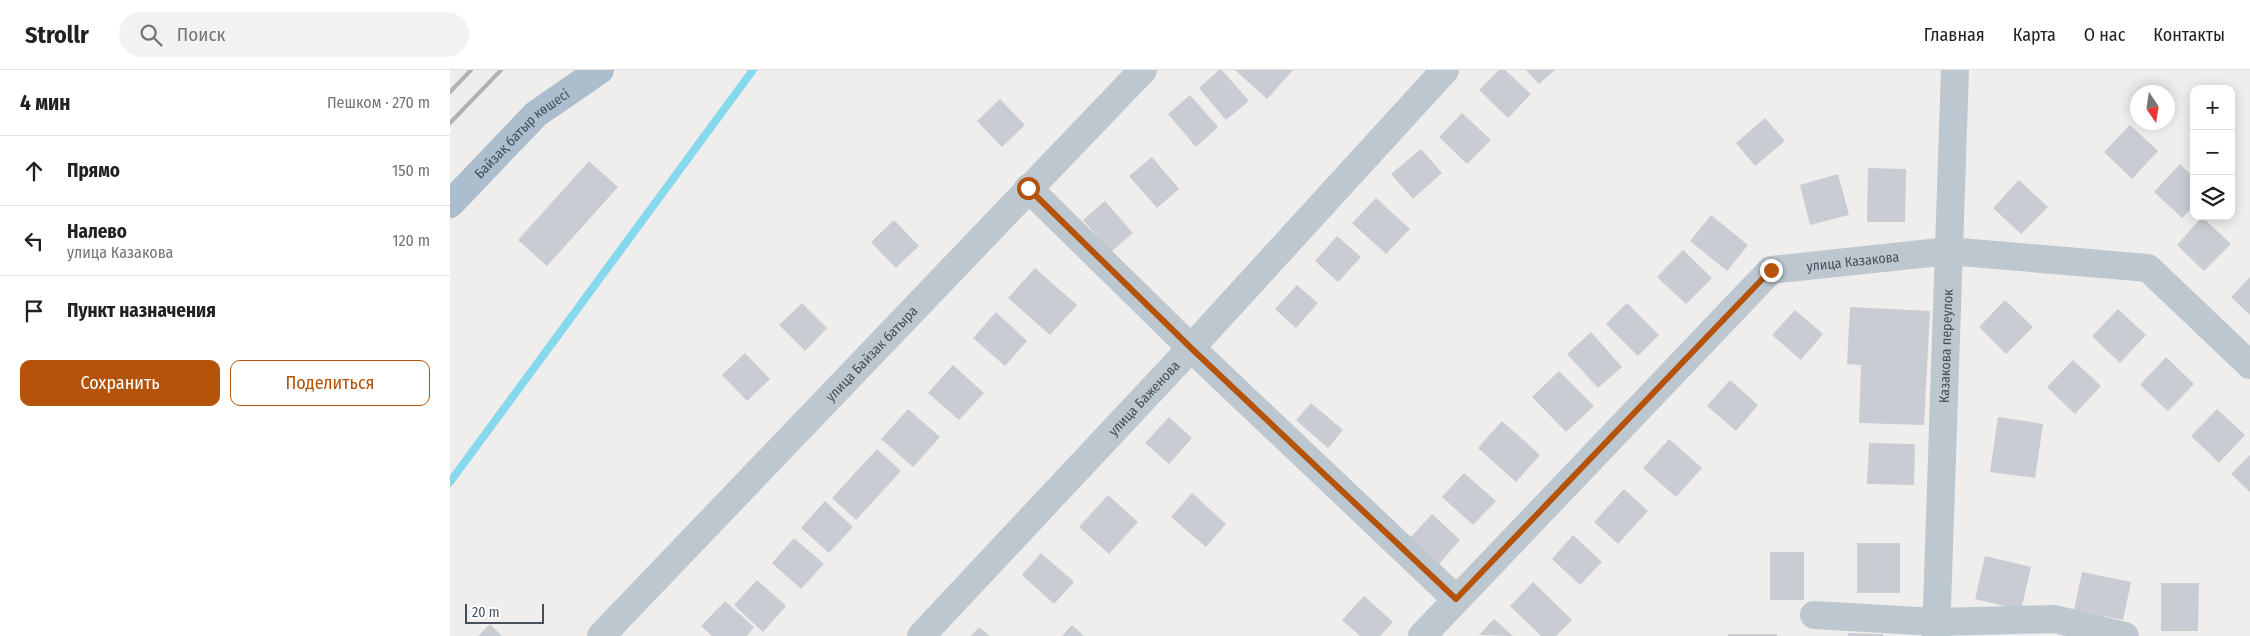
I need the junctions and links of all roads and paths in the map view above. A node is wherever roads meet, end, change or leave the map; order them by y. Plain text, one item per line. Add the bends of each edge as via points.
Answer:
1 (600, 70) edge
2 (1143, 70) edge
3 (1445, 70) edge
4 (1955, 70) edge
5 (1028, 188) junction
6 (450, 204) edge
7 (1949, 251) junction
8 (1191, 348) junction
9 (2250, 366) edge
10 (1456, 599) junction
11 (1814, 615) dead end
12 (1936, 629) edge
13 (600, 636) edge
14 (921, 636) edge
15 (1422, 636) edge
16 (2125, 636) edge

1 - 6 main road, Байзақ батыр көшесі via 536,114
2 - 5 street, улица Байзак батыра
3 - 8 street, улица Баженова
4 - 7 street, Казакова переулок
5 - 8 street
5 - 13 street, улица Байзак батыра
7 - 9 street, улица Казакова via 2148,268
7 - 10 street, улица Казакова via 1771,270
7 - 12 street, Казакова переулок
8 - 10 street
8 - 14 street, улица Баженова
10 - 15 street, улица Казакова
11 - 12 street
12 - 16 street via 2055,619

